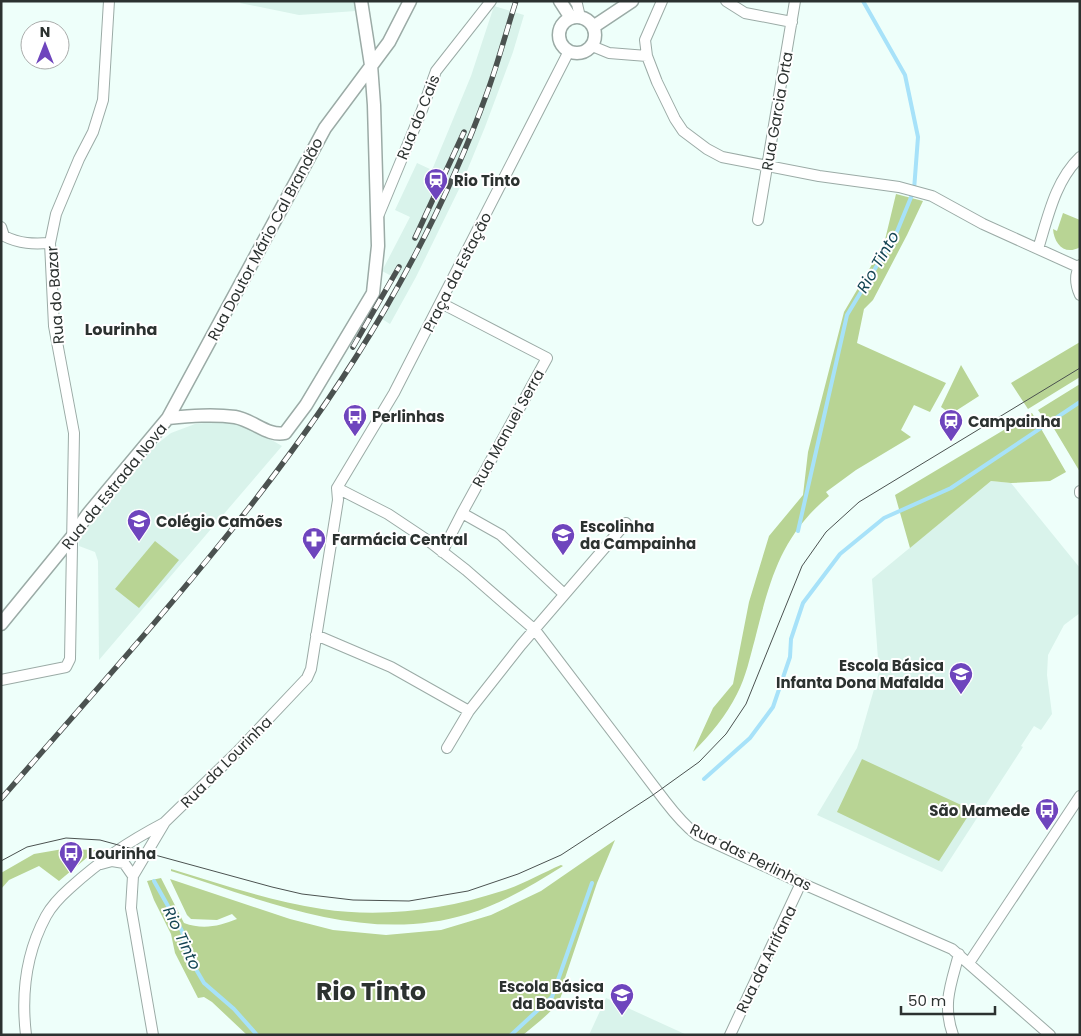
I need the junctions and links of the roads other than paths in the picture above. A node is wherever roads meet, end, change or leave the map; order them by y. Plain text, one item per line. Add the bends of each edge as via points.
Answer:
1 (109, 1) edge
2 (361, 1) edge
3 (410, 1) edge
4 (491, 1) edge
5 (560, 1) edge
6 (575, 1) edge
7 (632, 1) edge
8 (662, 1) edge
9 (726, 1) edge
10 (795, 1) edge
11 (576, 18) junction
12 (792, 22) junction
13 (593, 27) junction
14 (592, 46) junction
15 (569, 51) junction
16 (647, 56) junction
17 (371, 66) junction
18 (1080, 156) edge
19 (768, 165) junction
20 (377, 218) junction
21 (758, 220) dead end
22 (1, 227) edge
23 (50, 243) junction
24 (1038, 249) junction
25 (1079, 266) edge
26 (1080, 295) edge
27 (441, 303) junction
28 (168, 418) junction
29 (337, 488) junction
30 (462, 513) junction
31 (626, 523) dead end
32 (72, 537) junction
33 (442, 552) junction
34 (564, 594) junction
35 (1, 624) edge
36 (535, 630) junction
37 (316, 634) junction
38 (1, 680) edge
39 (469, 712) junction
40 (447, 748) dead end
41 (1080, 796) edge
42 (165, 822) junction
43 (93, 867) junction
44 (133, 876) junction
45 (801, 883) junction
46 (959, 954) junction
47 (969, 963) junction
48 (26, 1035) edge
49 (154, 1035) edge
50 (730, 1035) edge
51 (953, 1035) edge
52 (1050, 1035) edge

1 - 23 street, Rua do Bazar via 103,100 93,132 56,214
2 - 17 street
3 - 17 street
4 - 20 street, Rua do Cais via 436,71
5 - 11 street
6 - 11 street
7 - 13 street
8 - 16 street via 645,40
9 - 12 street via 745,13
10 - 12 street, Rua Garcia Orta
11 - 13 street via 588,20
11 - 15 street via 562,25 560,31 561,42
12 - 19 street, Rua Garcia Orta
13 - 14 street
14 - 15 street via 581,53
14 - 16 street via 609,53
15 - 27 street, Praça da Estação
16 - 19 street via 683,131 722,157
17 - 20 street
17 - 28 street, Rua Doutor Mário Cal Brandão via 325,128
18 - 24 street via 1057,189
19 - 21 street, Rua Garcia Orta
19 - 24 street via 899,187 932,196
20 - 28 street, Rua da Estrada Nova via 373,293 306,405 285,433 276,435 236,417
22 - 23 street via 4,236 13,240 31,244
23 - 32 street, Rua do Bazar via 54,326 74,433
24 - 25 street
25 - 26 street via 1075,277
27 - 29 street, Praça da Estação via 394,392
27 - 30 street, Rua Manuel Serra via 547,358
28 - 32 street, Rua da Estrada Nova
29 - 33 street, Rua das Perlinhas via 388,514
29 - 37 street, Rua da Lourinha via 338,500
30 - 33 street, Rua Manuel Serra
30 - 34 street via 501,536
31 - 34 street
32 - 35 street, Rua da Estrada Nova
32 - 38 street, Rua do Bazar via 69,663 66,667
33 - 36 street, Rua das Perlinhas
34 - 36 street
36 - 39 street
36 - 45 street, Rua das Perlinhas via 683,824 697,834
37 - 39 street via 391,667
37 - 42 street, Rua da Lourinha via 311,669 300,686
39 - 40 street
41 - 47 street
42 - 43 street
42 - 44 street, Rua da Lourinha
43 - 44 street via 112,861 124,863
43 - 48 street via 46,915 36,940 25,981
44 - 49 street, Rua da Lourinha via 131,908
45 - 46 street, Rua das Perlinhas
45 - 50 street, Rua da Arrifana
46 - 47 street, Rua das Perlinhas
46 - 51 street via 947,1012
47 - 52 street, Rua das Perlinhas

